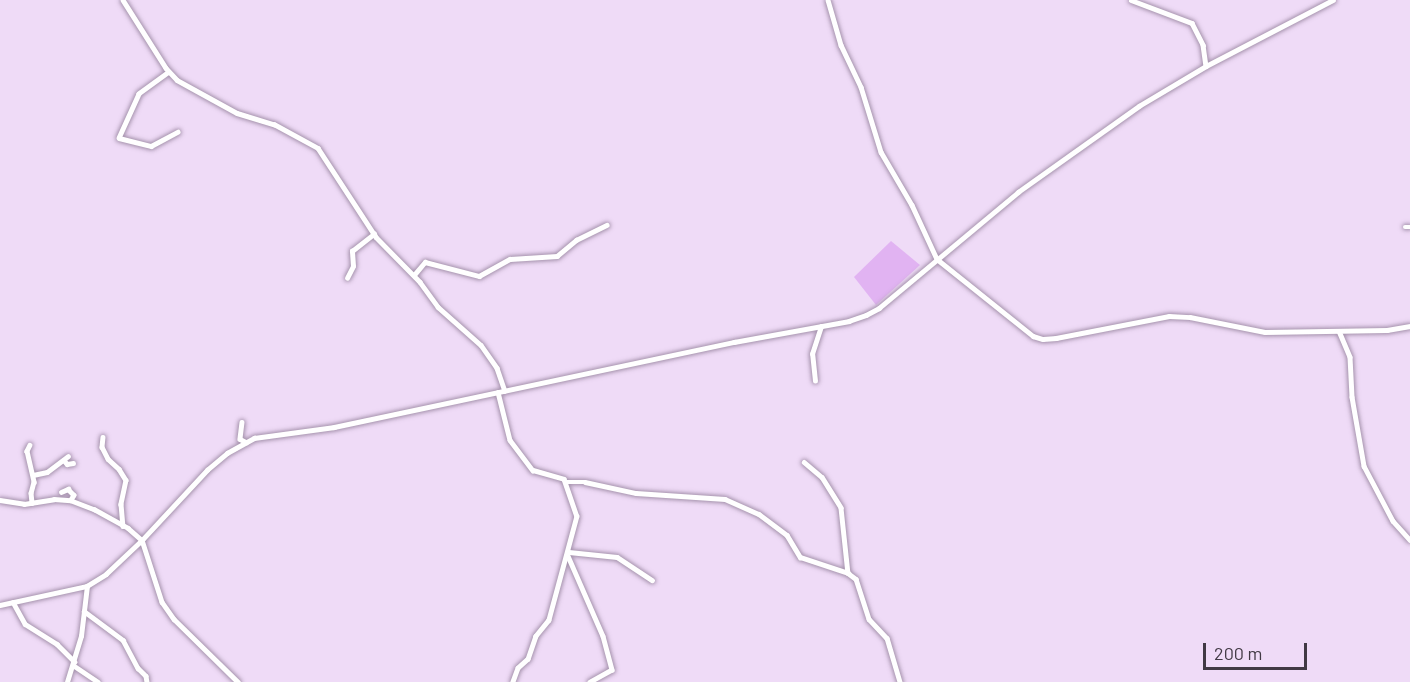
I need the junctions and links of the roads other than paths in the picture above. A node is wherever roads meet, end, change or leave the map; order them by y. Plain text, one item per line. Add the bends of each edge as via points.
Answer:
1 (123, 0) edge
2 (828, 0) edge
3 (1131, 0) edge
4 (1333, 0) edge
5 (1206, 66) junction
6 (169, 72) junction
7 (177, 132) dead end
8 (607, 225) dead end
9 (374, 234) junction
10 (937, 259) junction
11 (414, 275) junction
12 (347, 278) dead end
13 (821, 326) junction
14 (1410, 326) edge
15 (1339, 331) junction
16 (815, 381) dead end
17 (505, 391) junction
18 (498, 392) junction
19 (242, 422) dead end
20 (103, 437) dead end
21 (246, 442) junction
22 (30, 445) dead end
23 (804, 462) dead end
24 (74, 463) dead end
25 (33, 475) junction
26 (567, 482) junction
27 (61, 492) dead end
28 (71, 500) junction
29 (0, 501) edge
30 (32, 503) junction
31 (123, 526) junction
32 (142, 540) junction
33 (1410, 540) edge
34 (568, 554) junction
35 (848, 573) junction
36 (652, 580) dead end
37 (87, 586) junction
38 (13, 602) junction
39 (0, 605) edge
40 (84, 611) junction
41 (74, 663) junction
42 (67, 682) edge
43 (98, 682) edge
44 (147, 682) edge
45 (238, 682) edge
46 (513, 682) edge
47 (590, 682) edge
48 (900, 682) edge

1 - 6 street
2 - 10 street via 881,152
3 - 5 street via 1192,23 1203,45
4 - 5 street
5 - 10 street via 1138,106 1037,179
6 - 7 street via 139,94 119,138 151,146
6 - 9 street via 230,109 274,124 318,148
8 - 11 street via 576,240 557,256 510,259 479,276 425,262
9 - 11 street
9 - 12 street via 352,251 353,266
10 - 13 street via 872,312
10 - 15 street via 1020,328 1043,339 1169,316 1265,332
11 - 17 street via 438,307 481,345 497,369
13 - 16 street via 812,354
13 - 17 street
14 - 15 street
15 - 33 street via 1350,357 1352,397 1364,466 1393,521
17 - 18 street
18 - 21 street
18 - 26 street via 505,430 528,465
19 - 21 street via 240,439
20 - 31 street via 102,447 108,459 126,480 121,504
21 - 32 street via 207,470
22 - 25 street via 27,451
23 - 35 street via 822,477 841,508
24 - 25 street via 67,464 66,458 47,472
25 - 30 street
26 - 34 street via 577,516
26 - 35 street via 636,493 726,499 759,514 787,535 800,557
27 - 28 street via 68,489 74,495
28 - 30 street
28 - 31 street
29 - 30 street
31 - 32 street
32 - 37 street
32 - 45 street via 162,602 174,619
34 - 36 street via 617,557
34 - 46 street via 549,620 536,636 528,659 518,668
34 - 47 street via 603,636 612,670
35 - 48 street via 856,579 869,619 887,638
37 - 38 street
37 - 40 street
38 - 39 street
38 - 41 street via 25,624 57,644
40 - 41 street
40 - 44 street via 123,640
41 - 42 street
41 - 43 street

